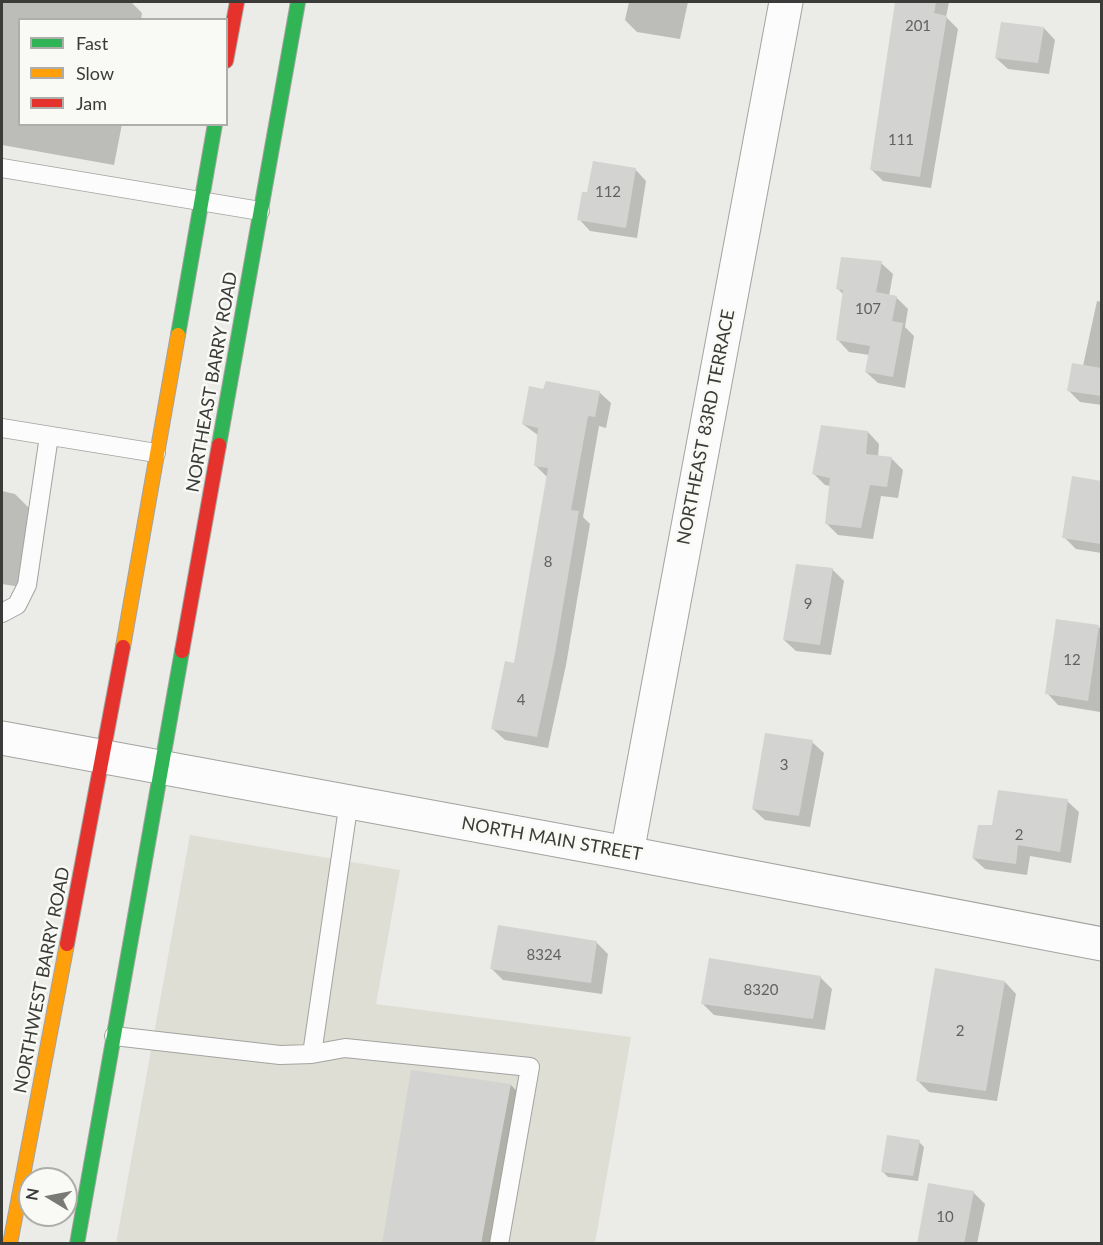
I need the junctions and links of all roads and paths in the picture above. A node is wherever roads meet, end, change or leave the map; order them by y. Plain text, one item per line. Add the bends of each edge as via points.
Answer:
1 (237, 2) edge
2 (298, 2) edge
3 (786, 2) edge
4 (228, 50) edge
5 (215, 126) edge
6 (2, 168) edge
7 (201, 201) junction
8 (260, 211) junction
9 (2, 428) edge
10 (49, 436) junction
11 (156, 453) junction
12 (9, 609) edge
13 (2, 738) edge
14 (103, 758) junction
15 (161, 768) junction
16 (349, 801) junction
17 (627, 853) junction
18 (1101, 944) edge
19 (114, 1036) junction
20 (312, 1054) junction
21 (10, 1244) edge
22 (77, 1244) edge
23 (499, 1244) edge

1 - 4 main road
2 - 8 main road, NORTHEAST BARRY ROAD
3 - 17 street, NORTHEAST 83RD TERRACE
5 - 7 main road
6 - 7 lane
7 - 8 lane
7 - 11 main road
8 - 15 main road, NORTHEAST BARRY ROAD
9 - 10 lane
10 - 11 lane
10 - 12 lane via 27,585
11 - 14 main road
13 - 14 street, NORTH MAIN STREET
14 - 15 street, NORTH MAIN STREET
14 - 21 main road, NORTHWEST BARRY ROAD
15 - 16 street, NORTH MAIN STREET
15 - 19 main road
16 - 17 street, NORTH MAIN STREET
16 - 20 lane
17 - 18 street, NORTH MAIN STREET
19 - 20 lane via 280,1055
19 - 22 main road
20 - 23 lane via 345,1048 530,1067

